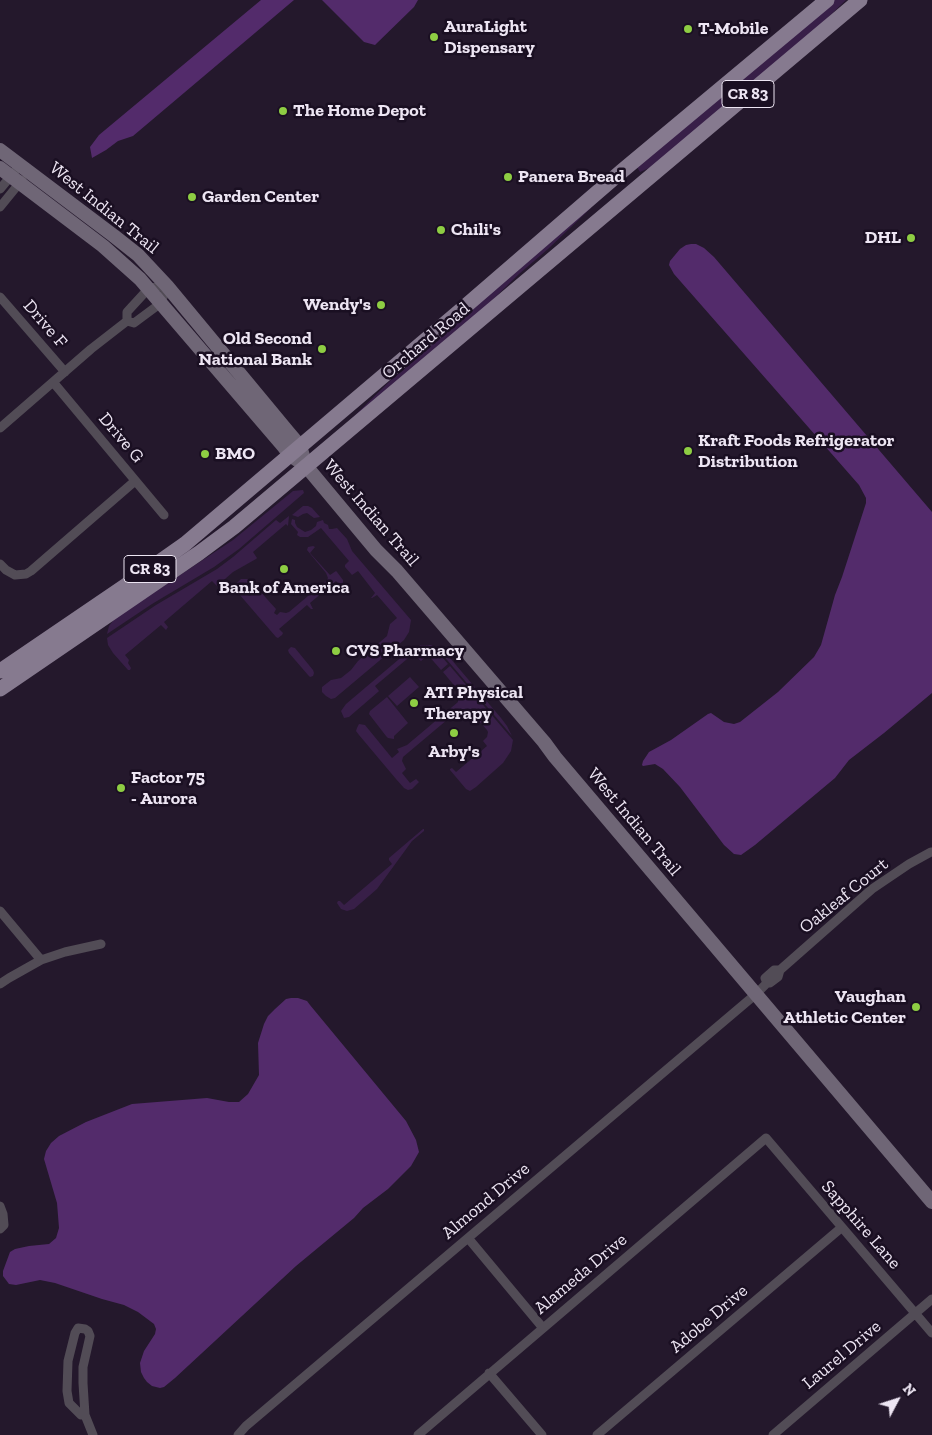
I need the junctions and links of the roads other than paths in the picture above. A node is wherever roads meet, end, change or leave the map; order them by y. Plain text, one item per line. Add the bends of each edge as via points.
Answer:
1 (827, 0) edge
2 (860, 0) edge
3 (0, 150) edge
4 (25, 168) junction
5 (10, 175) edge
6 (0, 189) edge
7 (0, 207) edge
8 (167, 286) junction
9 (149, 288) junction
10 (0, 297) edge
11 (161, 303) junction
12 (127, 321) junction
13 (65, 372) junction
14 (53, 382) junction
15 (0, 428) edge
16 (295, 450) junction
17 (306, 466) junction
18 (135, 481) junction
19 (164, 515) dead end
20 (0, 564) edge
21 (0, 671) edge
22 (0, 689) edge
23 (932, 852) edge
24 (0, 911) edge
25 (101, 944) dead end
26 (41, 960) junction
27 (0, 984) edge
28 (756, 994) junction
29 (766, 1138) joint
30 (932, 1202) edge
31 (0, 1206) edge
32 (842, 1228) junction
33 (0, 1229) edge
34 (468, 1238) junction
35 (932, 1299) edge
36 (916, 1314) junction
37 (543, 1328) junction
38 (932, 1333) edge
39 (490, 1373) junction
40 (86, 1415) junction
41 (94, 1435) edge
42 (238, 1435) edge
43 (418, 1435) edge
44 (542, 1435) edge
45 (597, 1435) edge
46 (773, 1435) edge

1 - 16 main road, Orchard Road / CR 83
2 - 17 main road, Orchard Road / CR 83
3 - 4 main road, West Indian Trail
4 - 5 street
4 - 8 main road, West Indian Trail via 138,255
5 - 6 street
5 - 7 street
5 - 9 main road, West Indian Trail via 103,246
8 - 9 street
8 - 11 street
8 - 16 main road, West Indian Trail
9 - 11 main road, West Indian Trail
9 - 12 street via 126,312
10 - 13 street, Drive F
11 - 12 street via 134,323
11 - 16 main road, West Indian Trail via 221,374
12 - 13 street
13 - 14 street
14 - 15 street
14 - 18 street, Drive G
16 - 17 main road, West Indian Trail
16 - 21 main road, Orchard Road / CR 83 via 185,544
17 - 22 main road, Orchard Road / CR 83 via 199,553
17 - 28 main road, West Indian Trail
18 - 19 street, Drive G
18 - 20 street via 31,571 15,575
23 - 28 street, Oakleaf Court via 872,889
24 - 26 street
25 - 26 street
26 - 27 street
28 - 30 main road, West Indian Trail
28 - 34 street, Almond Drive
29 - 32 street, Sapphire Lane
29 - 37 street, Alameda Drive
31 - 33 street via 4,1225
32 - 36 street, Sapphire Lane
32 - 45 street, Adobe Drive
34 - 37 street
34 - 42 street, Almond Drive
35 - 36 street, Laurel Drive
36 - 38 street, Sapphire Lane
36 - 46 street, Laurel Drive
37 - 39 street, Alameda Drive
39 - 43 street, Alameda Drive
39 - 44 street
40 - 40 street via 82,1374 90,1336 85,1328 78,1328 68,1361 67,1391 69,1403
40 - 41 street

